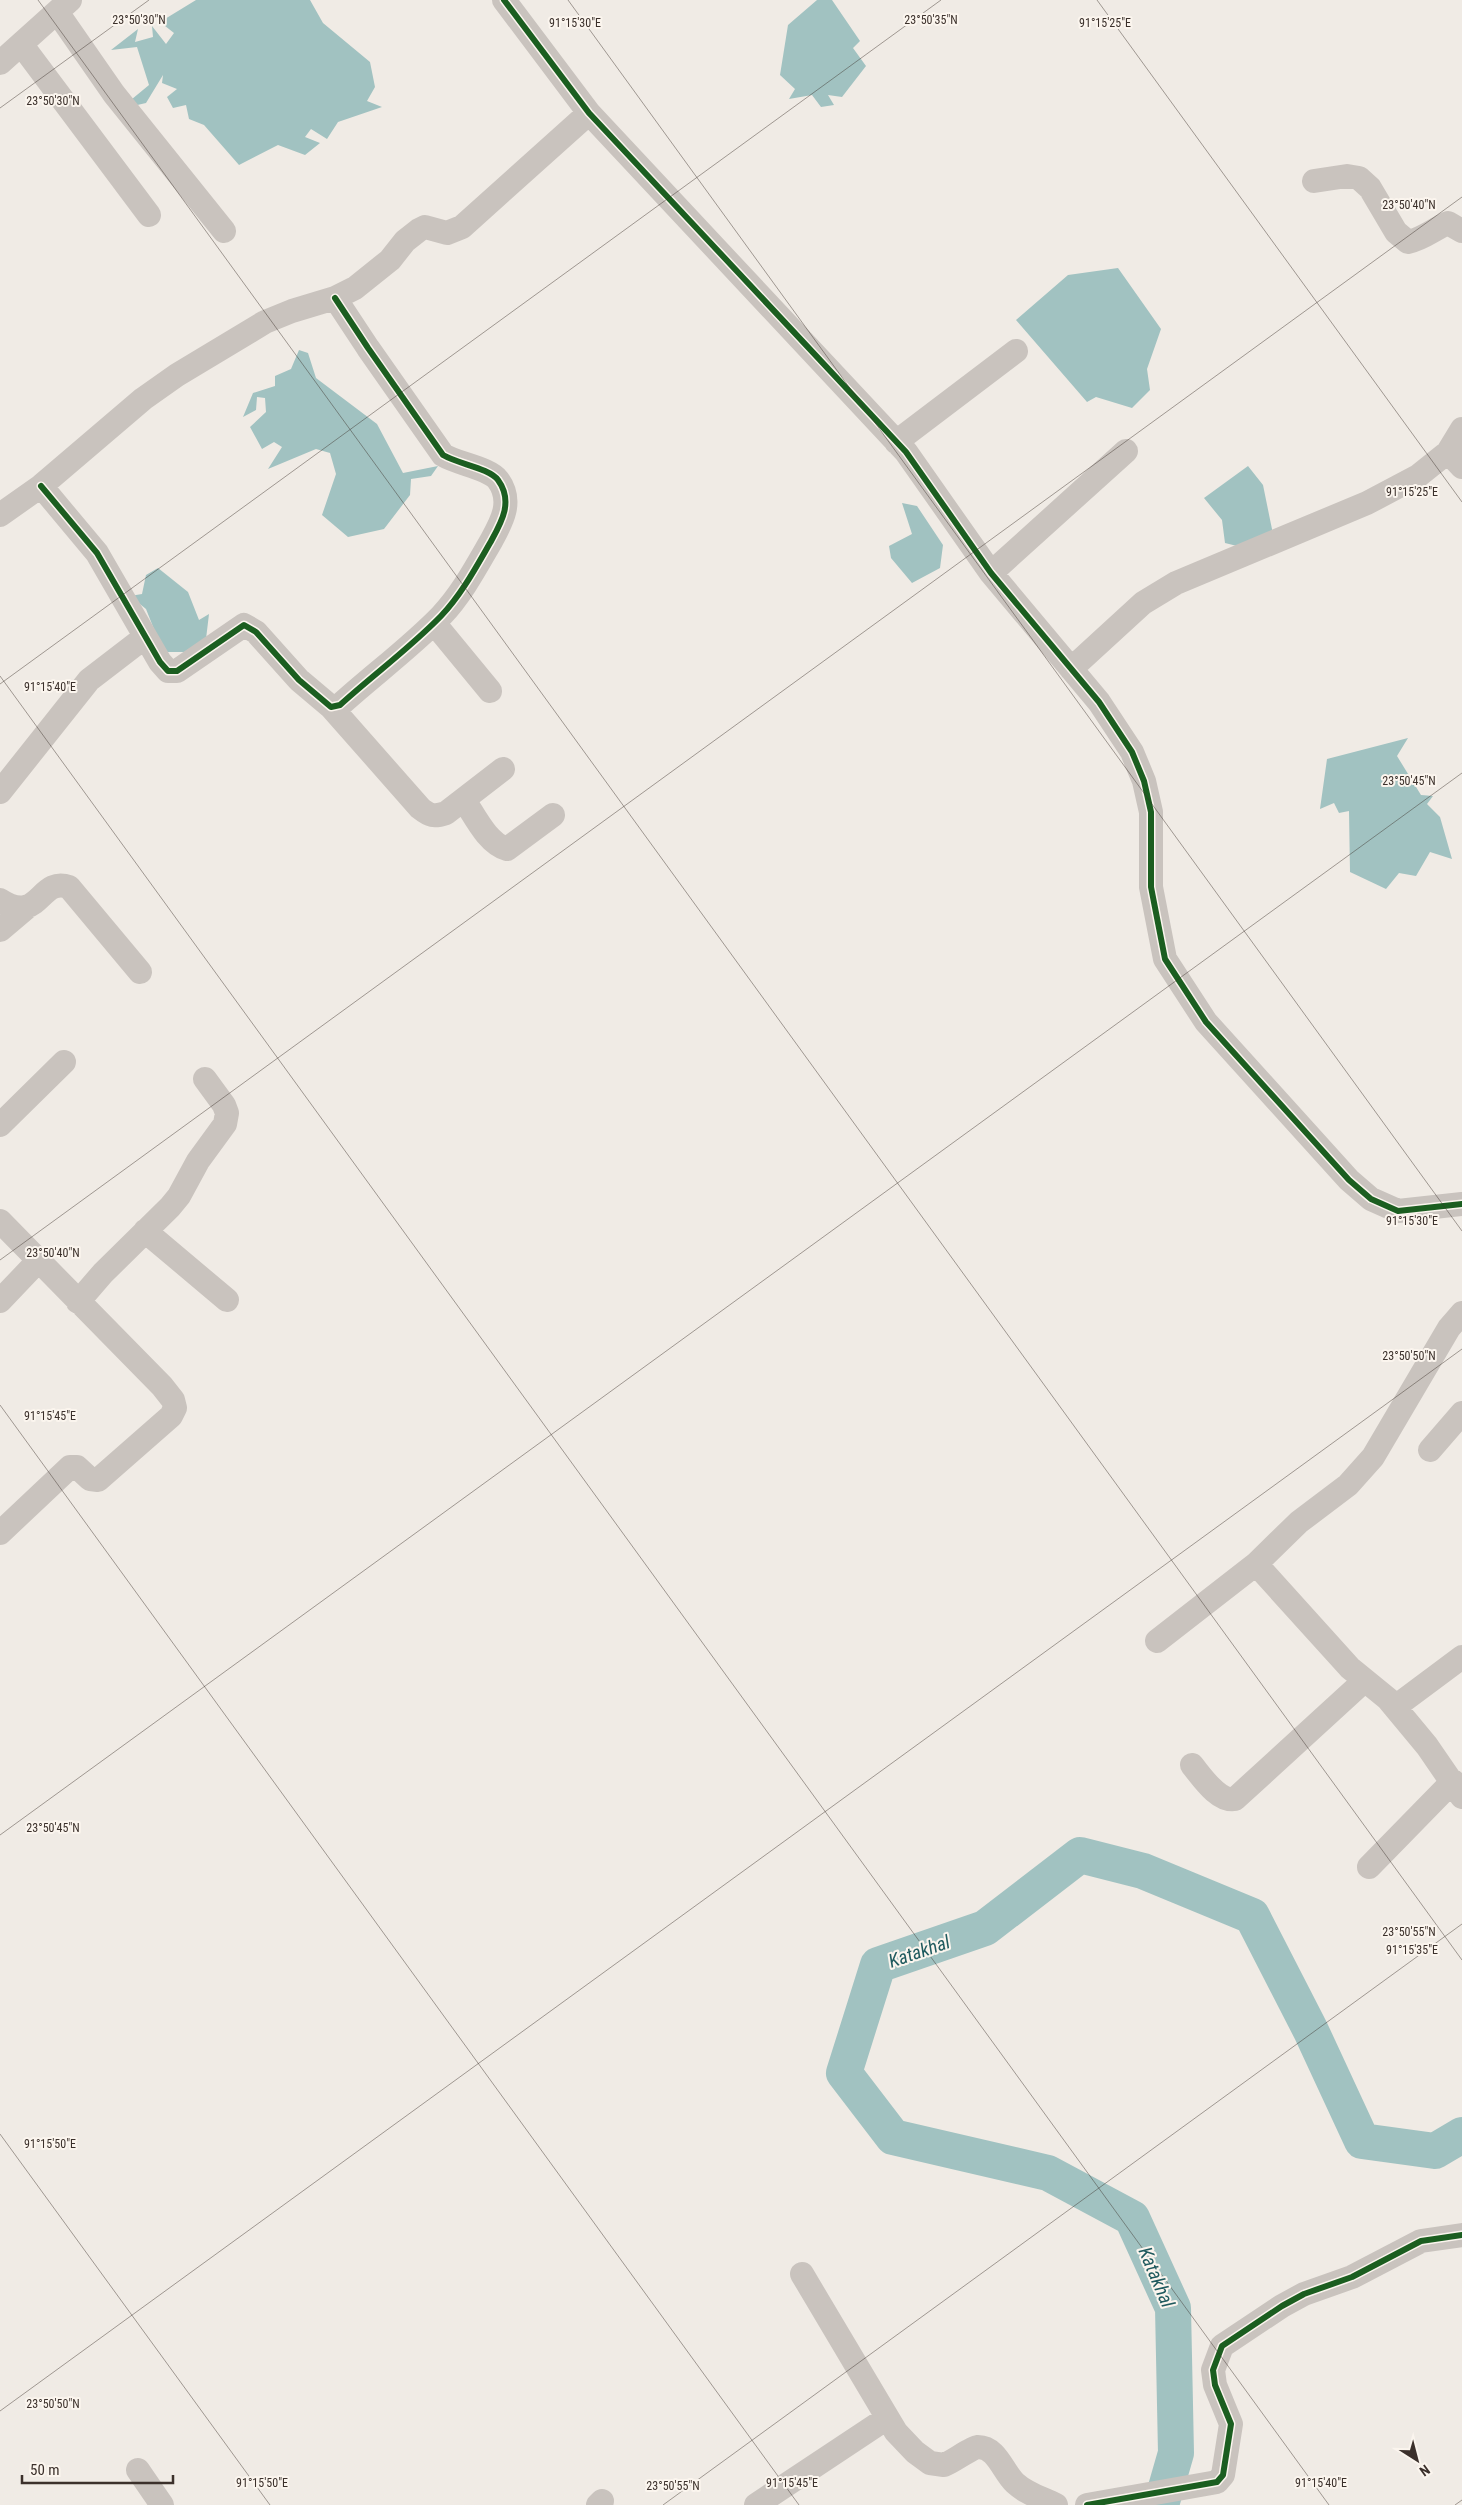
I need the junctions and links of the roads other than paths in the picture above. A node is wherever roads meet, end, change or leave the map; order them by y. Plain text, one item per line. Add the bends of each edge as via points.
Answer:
1 (504, 0) edge
2 (63, 6) edge
3 (21, 44) junction
4 (0, 63) edge
5 (589, 113) junction
6 (1314, 181) dead end
7 (149, 215) dead end
8 (224, 231) dead end
9 (1462, 231) edge
10 (335, 298) junction
11 (1016, 351) dead end
12 (1462, 429) edge
13 (896, 442) junction
14 (1126, 451) dead end
15 (1455, 459) edge
16 (41, 486) junction
17 (3, 504) edge
18 (991, 574) junction
19 (434, 622) junction
20 (145, 637) junction
21 (1071, 669) junction
22 (490, 690) dead end
23 (331, 707) junction
24 (503, 769) dead end
25 (0, 792) edge
26 (464, 800) junction
27 (553, 815) dead end
28 (0, 900) edge
29 (26, 908) junction
30 (0, 930) edge
31 (140, 972) dead end
32 (64, 1062) dead end
33 (205, 1079) dead end
34 (0, 1126) edge
35 (1462, 1204) edge
36 (0, 1221) edge
37 (145, 1231) junction
38 (38, 1261) junction
39 (227, 1300) dead end
40 (0, 1301) edge
41 (78, 1302) junction
42 (1462, 1313) edge
43 (1462, 1413) edge
44 (1430, 1450) dead end
45 (0, 1533) edge
46 (1256, 1564) junction
47 (1157, 1641) dead end
48 (1462, 1656) edge
49 (1364, 1682) junction
50 (1395, 1707) junction
51 (1192, 1765) dead end
52 (1457, 1789) edge
53 (1369, 1868) dead end
54 (1462, 2235) edge
55 (802, 2274) dead end
56 (887, 2418) junction
57 (138, 2470) dead end
58 (1094, 2503) edge
59 (162, 2505) edge
60 (756, 2505) edge
61 (1056, 2505) edge

1 - 5 street
2 - 3 street
2 - 8 street via 114,94
3 - 4 street
3 - 7 street
5 - 10 street via 462,227 447,233 425,227 419,230 378,270 355,288
5 - 13 street
6 - 9 street via 1347,176 1359,178 1370,188 1396,232 1408,242 1421,239 1448,223
10 - 16 street via 292,310 265,322 177,375 143,399
10 - 19 street via 443,455 497,478 506,495 503,520 467,584
11 - 13 street
12 - 15 street
13 - 18 street
14 - 18 street
15 - 21 street via 1367,503 1176,583 1143,603
16 - 17 street
16 - 20 street via 97,554
18 - 21 street
19 - 22 street
19 - 23 street via 340,705
20 - 23 street via 168,671 177,671 244,625 250,627 299,680
20 - 25 street via 89,680
21 - 35 street via 1098,702 1139,767 1151,812 1151,887 1165,959 1206,1022 1349,1180 1371,1199 1398,1210
23 - 26 street via 430,816 446,814
24 - 26 street
26 - 27 street via 488,836 507,849
28 - 29 street via 14,908
29 - 30 street
29 - 31 street via 52,887 60,884 68,888
32 - 34 street
33 - 37 street via 224,1105 227,1113 225,1124 198,1161 179,1196
36 - 38 street
37 - 39 street
37 - 41 street
38 - 40 street
38 - 41 street
41 - 45 street via 162,1386 175,1408 171,1416 98,1480 90,1479 77,1467 70,1468
42 - 46 street via 1440,1343 1373,1457 1348,1485 1299,1522
43 - 44 street
46 - 47 street
46 - 49 street
48 - 50 street
49 - 50 street
49 - 51 street via 1235,1799 1229,1800 1220,1795
50 - 52 street
52 - 53 street
54 - 58 street via 1421,2241 1352,2277 1304,2294 1222,2346 1213,2370 1215,2385 1231,2424 1221,2479 1211,2484
55 - 56 street
56 - 60 street
56 - 61 street via 915,2452 930,2463 944,2465 976,2447 987,2449 1020,2486
57 - 59 street

